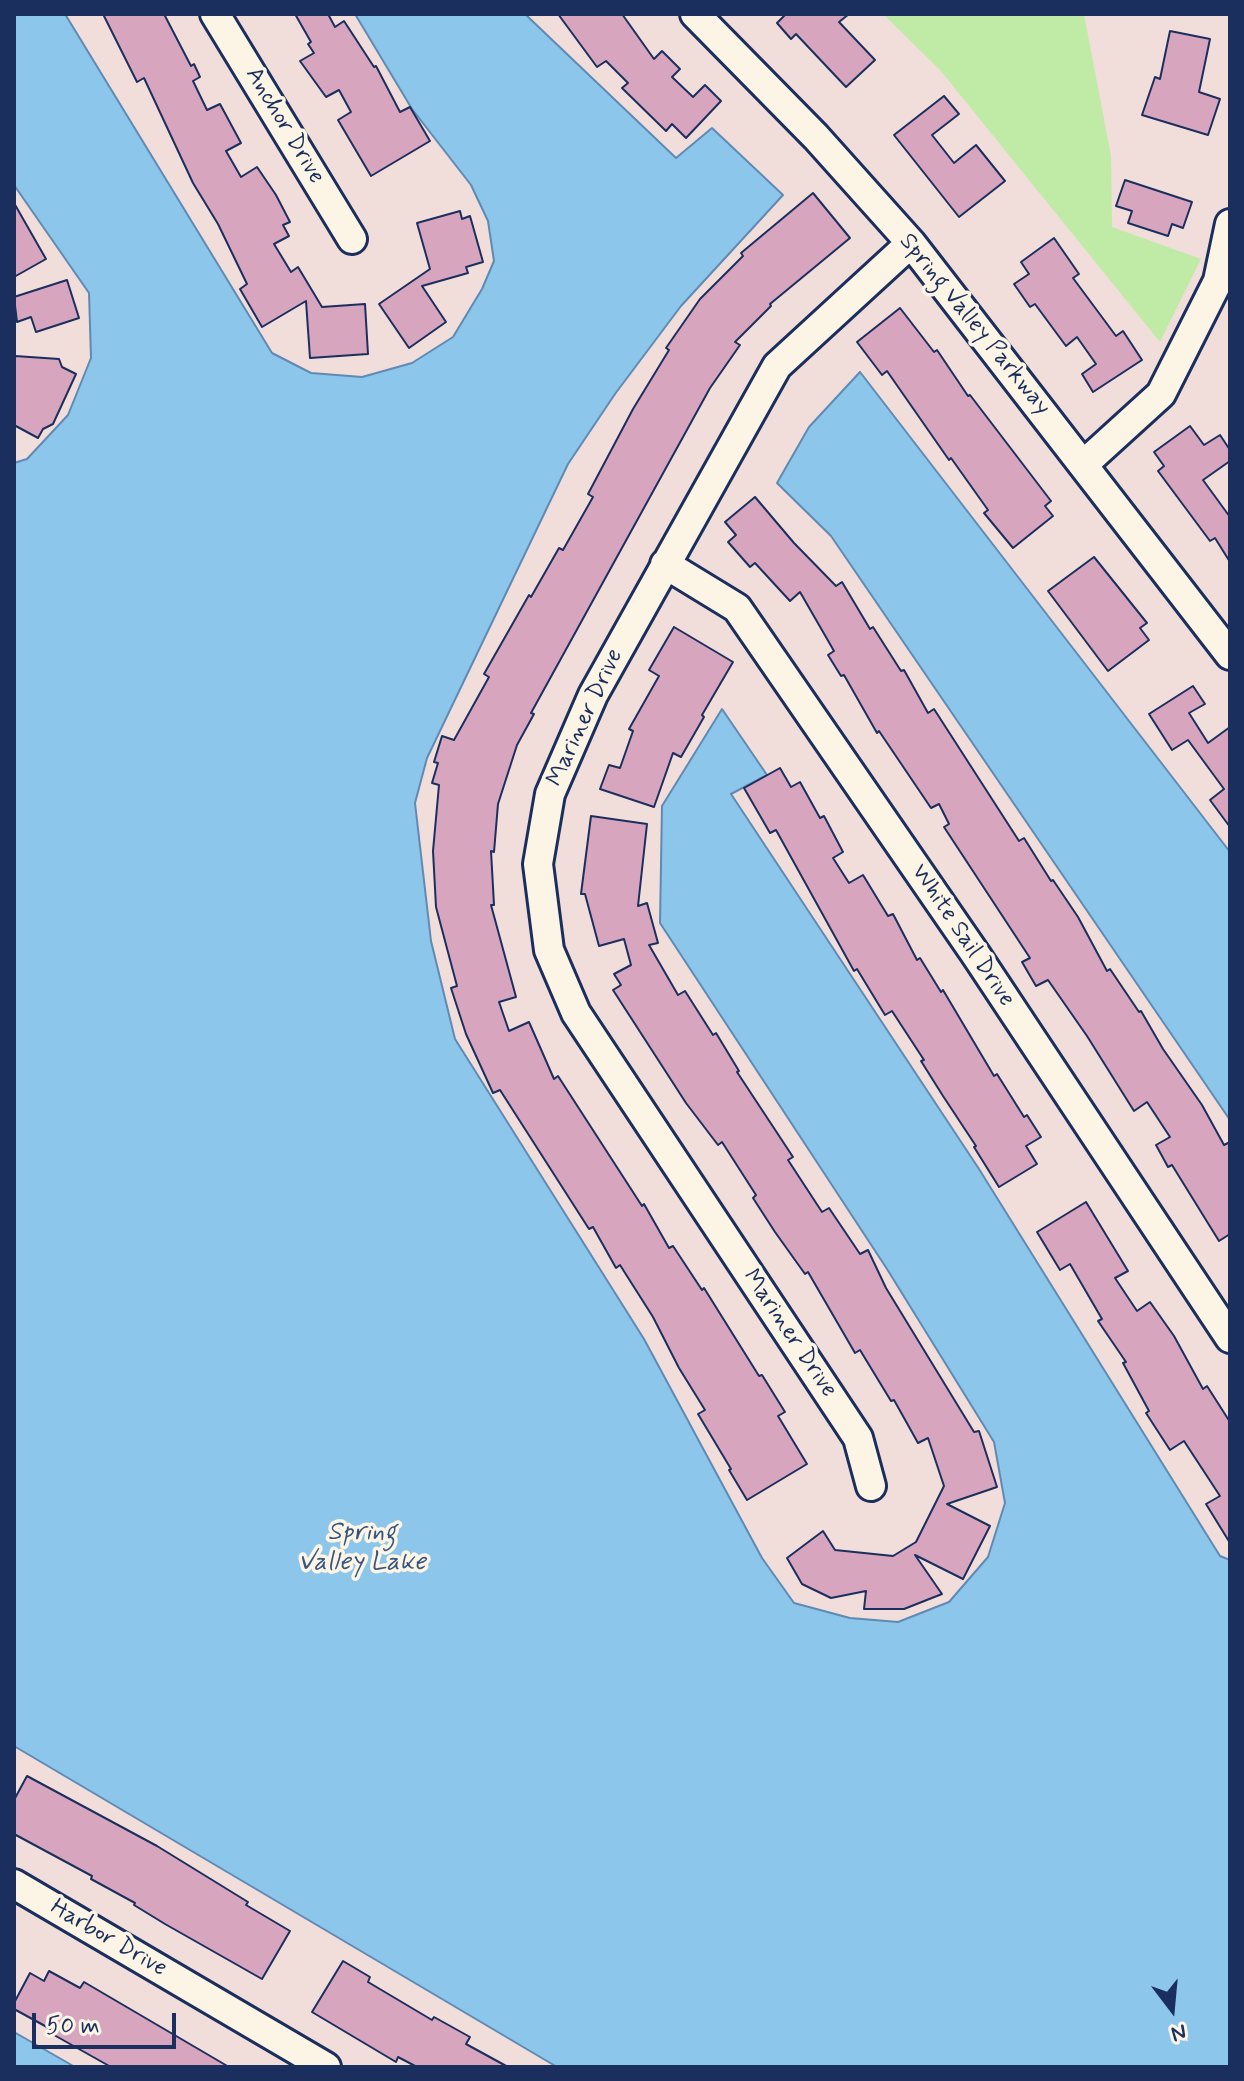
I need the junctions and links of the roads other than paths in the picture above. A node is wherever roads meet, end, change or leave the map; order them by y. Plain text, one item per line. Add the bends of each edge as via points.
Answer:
1 (215, 14) edge
2 (695, 14) edge
3 (1230, 224) edge
4 (352, 239) dead end
5 (911, 243) junction
6 (1084, 464) junction
7 (665, 564) junction
8 (1230, 655) edge
9 (1230, 1338) edge
10 (871, 1486) dead end
11 (14, 1884) edge
12 (326, 2067) edge

1 - 4 street, Anchor Drive
2 - 5 street, Spring Valley Parkway
3 - 6 street via 1218,281 1161,394
5 - 6 street, Spring Valley Parkway
5 - 7 street, Mariner Drive via 777,366
6 - 8 street, Spring Valley Parkway
7 - 9 street, White Sail Drive via 737,608
7 - 10 street, Mariner Drive via 593,695 550,794 538,864 549,950 576,1013 858,1438
11 - 12 street, Harbor Drive

